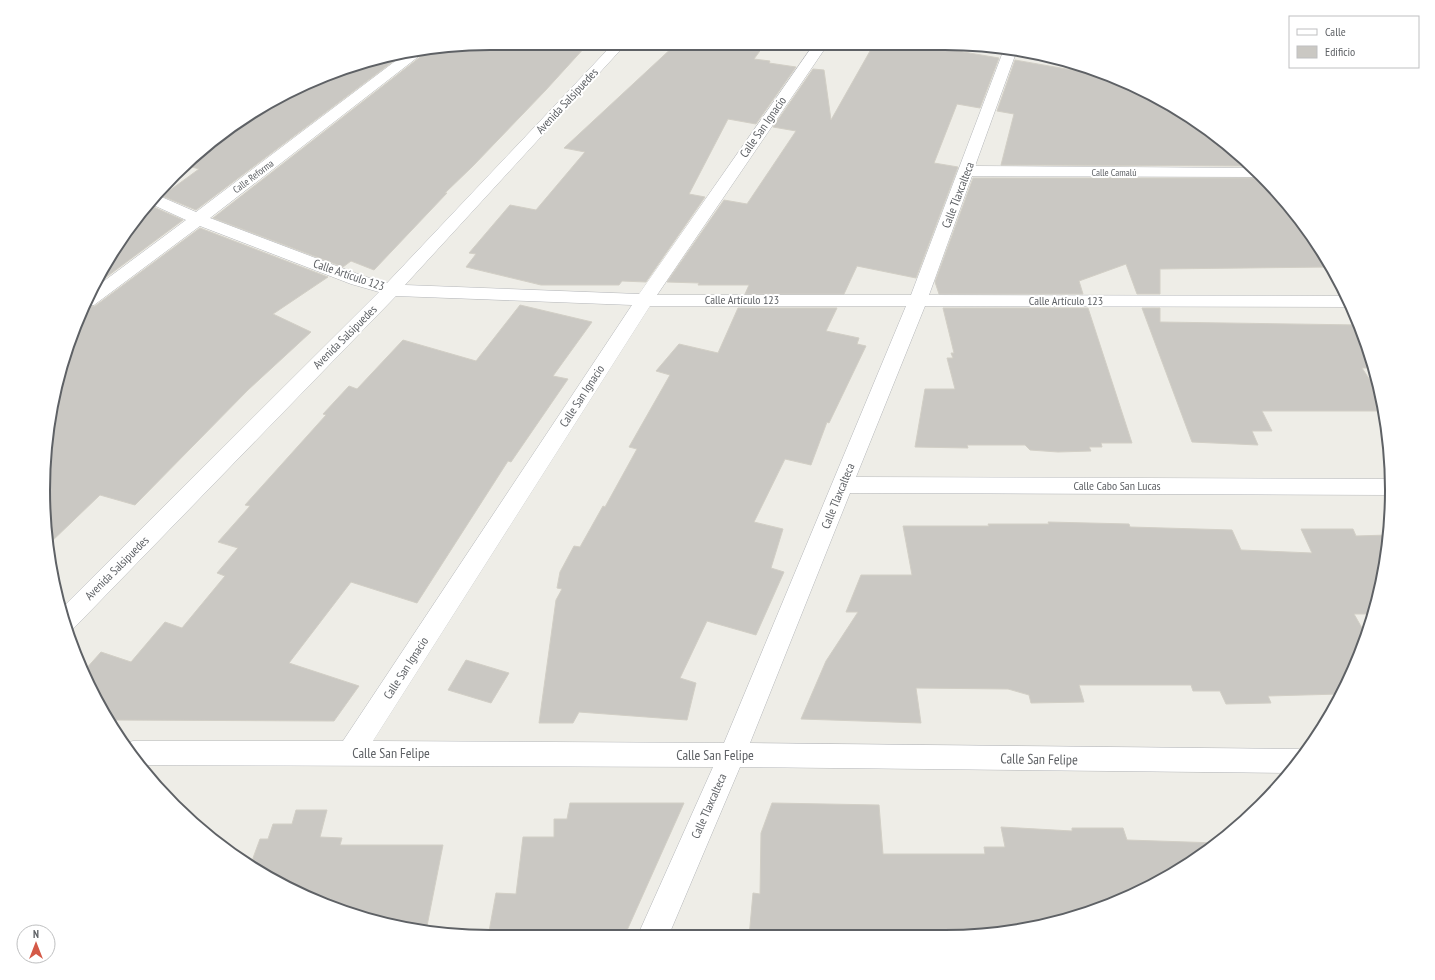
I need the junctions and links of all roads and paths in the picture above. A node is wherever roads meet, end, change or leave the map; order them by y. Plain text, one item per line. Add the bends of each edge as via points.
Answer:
1 (614, 50) edge
2 (817, 50) edge
3 (1009, 55) edge
4 (408, 57) edge
5 (967, 171) junction
6 (1250, 173) edge
7 (158, 201) edge
8 (198, 219) junction
9 (391, 290) junction
10 (94, 296) edge
11 (644, 300) junction
12 (918, 300) junction
13 (1343, 302) edge
14 (843, 486) junction
15 (1385, 488) edge
16 (69, 617) edge
17 (137, 753) edge
18 (351, 753) junction
19 (732, 755) junction
20 (1292, 761) edge
21 (655, 930) edge

1 - 9 street, Avenida Salsipuedes
2 - 11 street, Calle San Ignacio
3 - 5 street, Calle Tlaxcalteca
4 - 8 street, Calle Reforma
5 - 6 street, Calle Camalú
5 - 12 street, Calle Tlaxcalteca
7 - 8 street, Calle Artículo 123
8 - 9 street, Calle Artículo 123 via 357,280
8 - 10 street, Calle Reforma
9 - 11 street, Calle Artículo 123
9 - 16 street, Avenida Salsipuedes
11 - 12 street, Calle Artículo 123
11 - 18 street, Calle San Ignacio
12 - 13 street, Calle Artículo 123
12 - 14 street, Calle Tlaxcalteca
14 - 15 street, Calle Cabo San Lucas
14 - 19 street, Calle Tlaxcalteca
17 - 18 street, Calle San Felipe
18 - 19 street, Calle San Felipe
19 - 20 street, Calle San Felipe
19 - 21 street, Calle Tlaxcalteca

